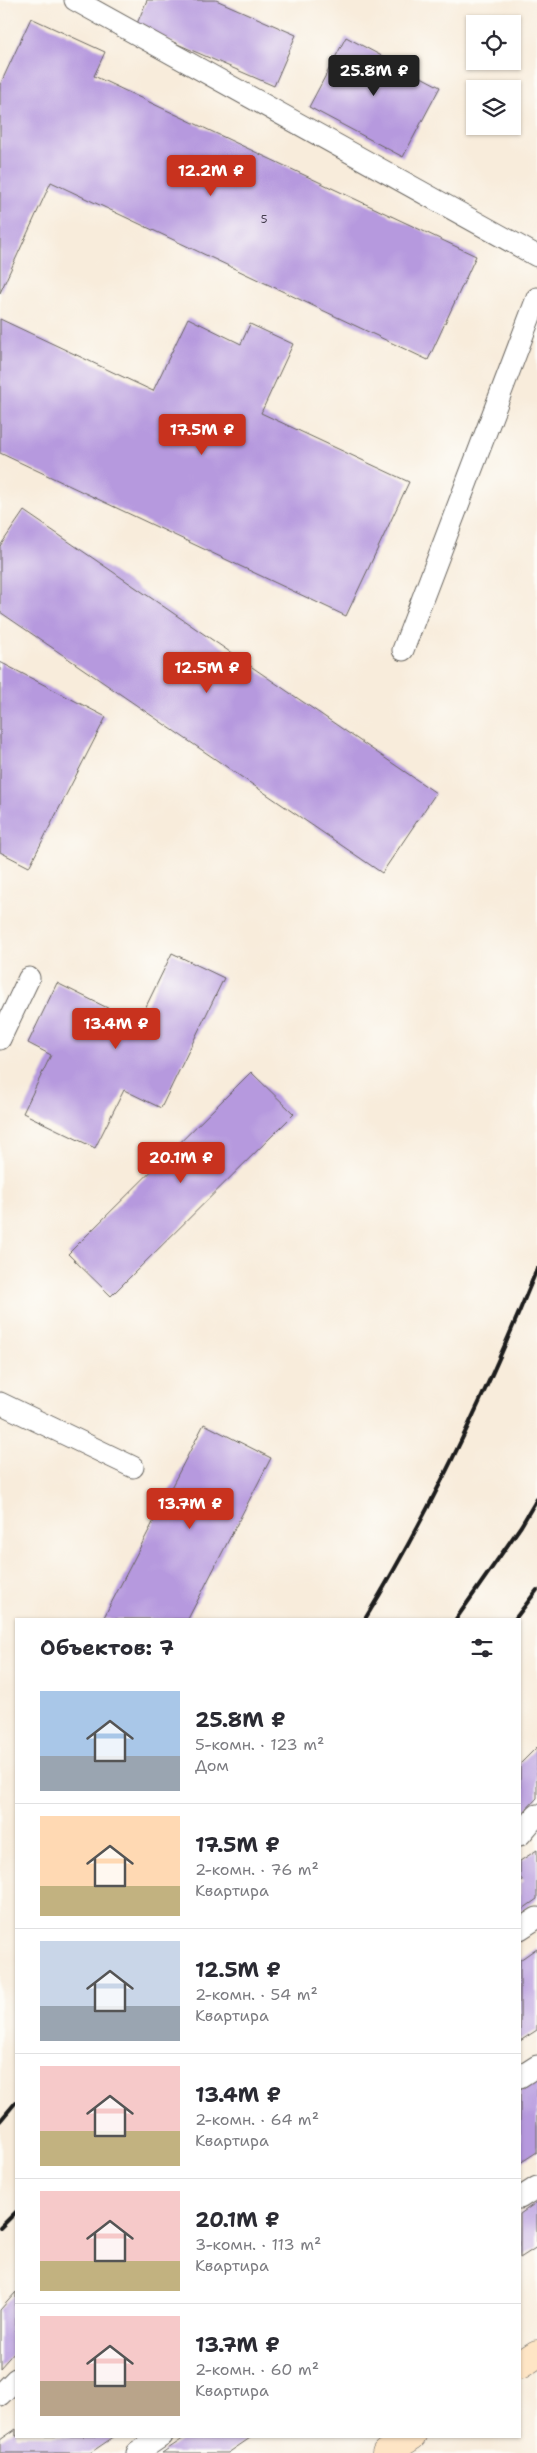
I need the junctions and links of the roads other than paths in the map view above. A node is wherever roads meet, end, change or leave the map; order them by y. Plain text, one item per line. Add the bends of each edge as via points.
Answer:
1 (75, 0) edge
2 (537, 256) edge
3 (537, 298) edge
4 (403, 650) dead end
5 (29, 978) dead end
6 (0, 1039) edge
7 (0, 1403) edge
8 (133, 1467) dead end
9 (537, 1815) edge
10 (521, 1834) edge
11 (537, 1918) edge
12 (521, 1928) edge
13 (537, 2066) edge
14 (521, 2076) edge
15 (537, 2187) edge
16 (521, 2197) edge
17 (537, 2354) edge
18 (521, 2364) edge
19 (15, 2379) edge
20 (0, 2395) edge
21 (159, 2438) edge
22 (409, 2438) edge
23 (137, 2453) edge
24 (386, 2453) edge

1 - 2 lane
3 - 4 lane
5 - 6 lane
7 - 8 lane
9 - 10 lane
11 - 12 lane
13 - 14 lane
15 - 16 lane
17 - 18 main road
19 - 20 lane
21 - 23 lane
22 - 24 main road

